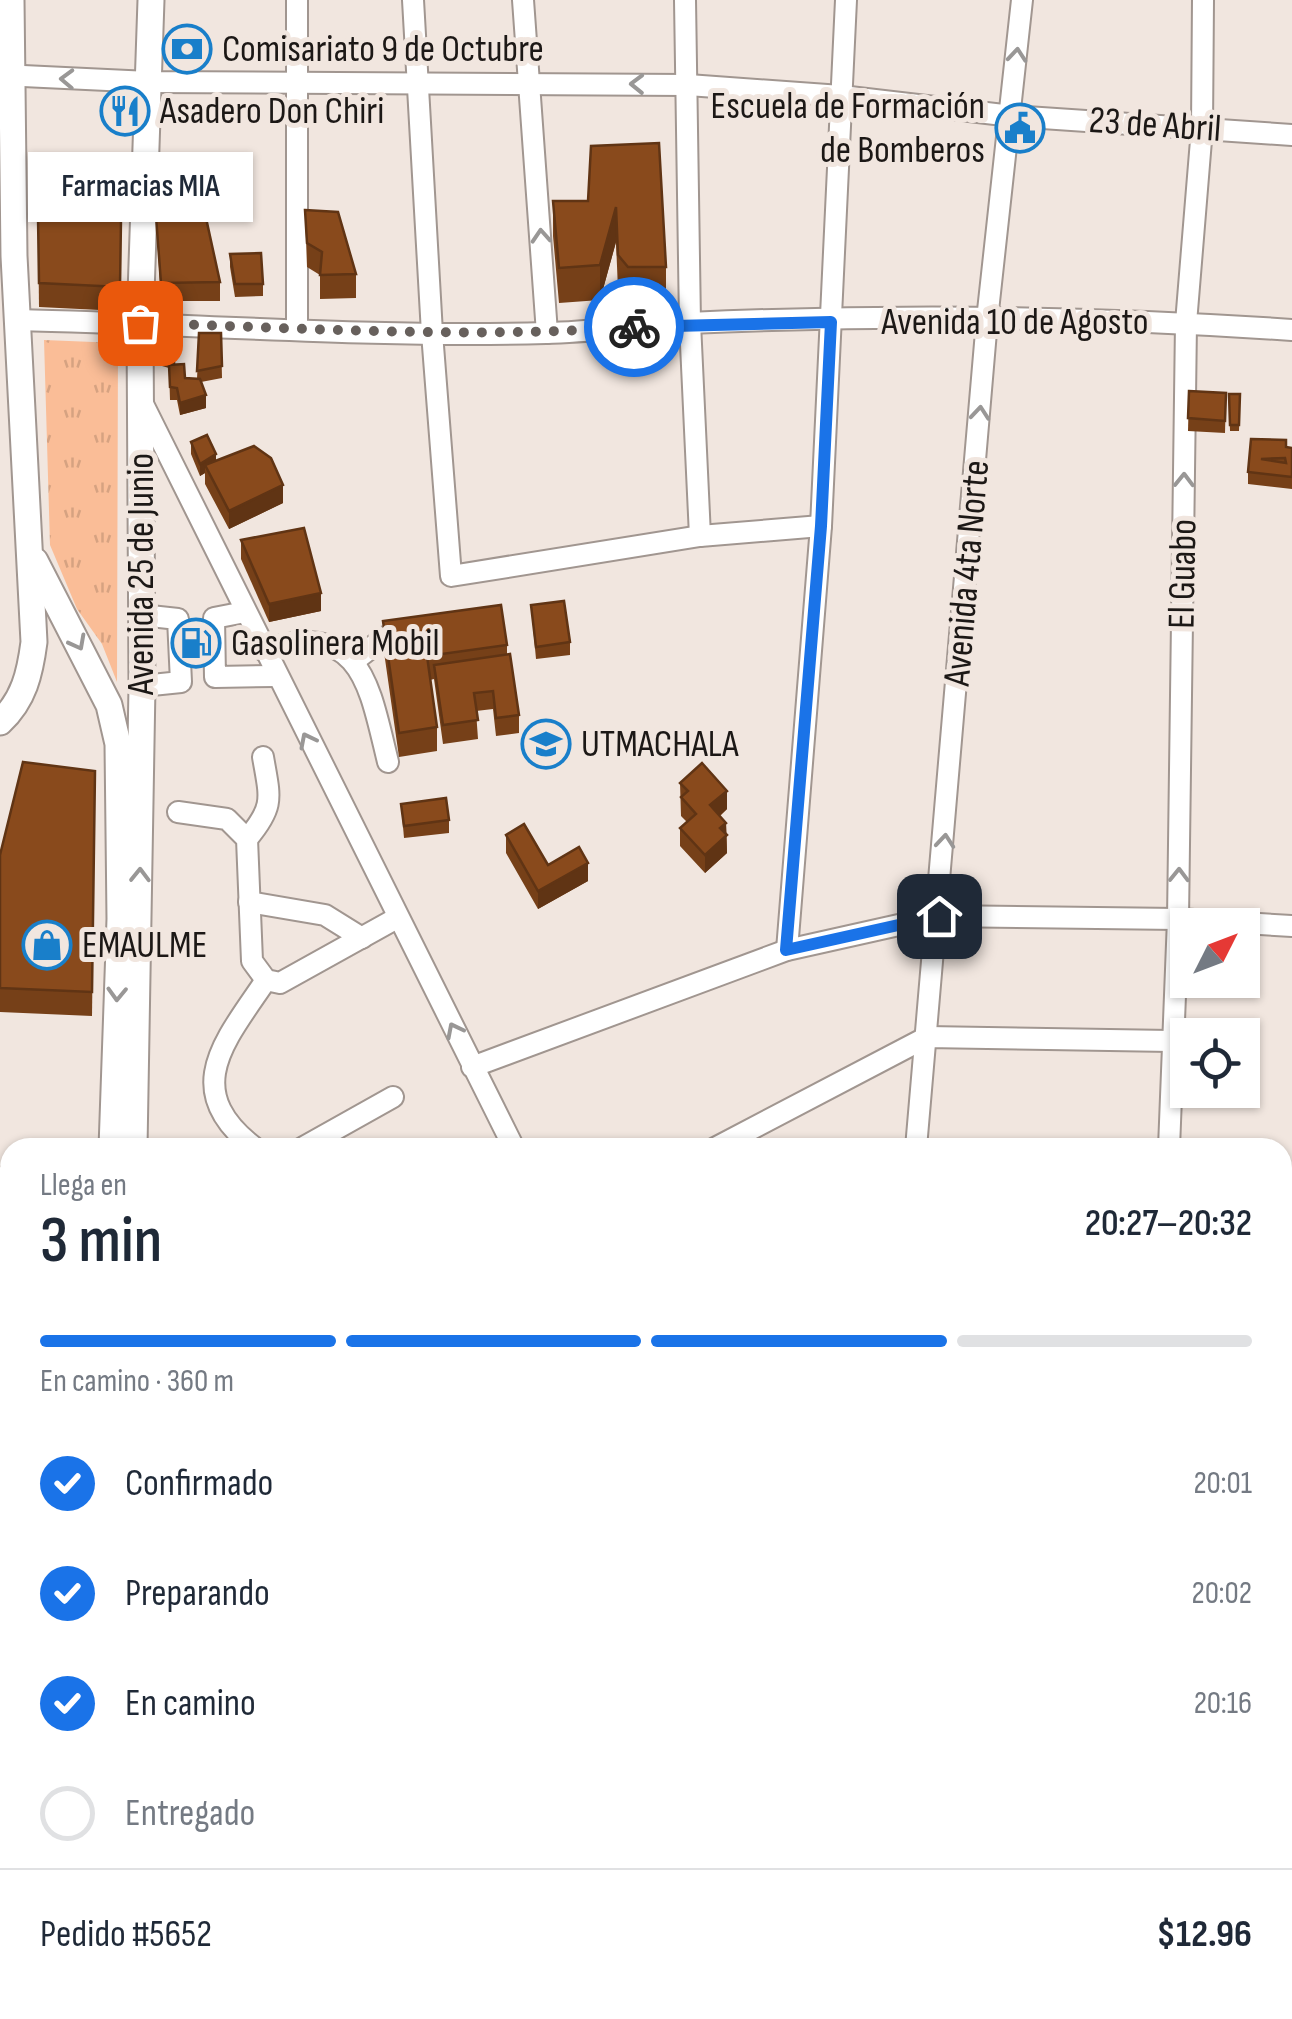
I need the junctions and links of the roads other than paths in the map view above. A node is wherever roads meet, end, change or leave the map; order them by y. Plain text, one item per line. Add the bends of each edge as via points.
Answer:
1 (151, 0) edge
2 (296, 0) edge
3 (414, 0) edge
4 (523, 0) edge
5 (685, 0) edge
6 (846, 0) edge
7 (1022, 0) edge
8 (1203, 0) edge
9 (8, 14) edge
10 (6, 76) edge
11 (418, 80) junction
12 (149, 82) junction
13 (531, 82) junction
14 (297, 83) junction
15 (688, 85) junction
16 (841, 96) junction
17 (1012, 116) junction
18 (1202, 128) junction
19 (1292, 134) edge
20 (7, 256) edge
21 (18, 320) junction
22 (987, 320) junction
23 (831, 322) junction
24 (140, 323) junction
25 (690, 323) junction
26 (1186, 323) junction
27 (297, 328) junction
28 (1292, 330) edge
29 (432, 333) junction
30 (548, 333) junction
31 (141, 401) junction
32 (12, 446) edge
33 (821, 526) junction
34 (700, 536) junction
35 (33, 556) junction
36 (245, 612) junction
37 (142, 615) junction
38 (214, 618) junction
39 (178, 619) junction
40 (435, 628) edge
41 (263, 650) junction
42 (354, 661) junction
43 (275, 676) junction
44 (215, 677) junction
45 (181, 682) junction
46 (142, 686) junction
47 (0, 722) edge
48 (264, 756) dead end
49 (388, 762) dead end
50 (178, 812) dead end
51 (247, 839) junction
52 (249, 902) junction
53 (1178, 908) edge
54 (939, 916) junction
55 (397, 918) junction
56 (1170, 919) edge
57 (1260, 924) edge
58 (1292, 926) edge
59 (362, 938) junction
60 (786, 950) junction
61 (266, 980) junction
62 (928, 1037) junction
63 (1170, 1041) edge
64 (472, 1067) junction
65 (1170, 1077) edge
66 (392, 1097) dead end
67 (112, 1138) edge
68 (134, 1138) edge
69 (242, 1138) edge
70 (320, 1138) edge
71 (509, 1138) edge
72 (734, 1138) edge
73 (917, 1138) edge
74 (1168, 1138) edge

1 - 12 main road, Avenida 25 de Junio
2 - 14 street
3 - 11 street
4 - 13 street
5 - 15 street
6 - 16 street
17 -> 7 street, Avenida 4ta Norte
8 - 18 street, El Guabo
9 - 10 main road
12 -> 10 street, 23 de Abril
10 - 20 main road
11 - 13 street, 23 de Abril
11 - 14 street, 23 de Abril
11 - 29 street
12 - 14 street, 23 de Abril
12 - 24 main road, Avenida 25 de Junio
15 -> 13 street, 23 de Abril
30 -> 13 street
14 - 27 street
15 - 16 street, 23 de Abril
15 - 25 street
16 - 17 street, 23 de Abril
16 - 23 street
17 - 18 street, 23 de Abril
17 - 22 street, Avenida 4ta Norte
18 - 19 street, 23 de Abril
18 - 26 street, El Guabo
20 - 21 main road
21 - 24 street, Avenida 10 de Agosto
21 - 32 main road
22 - 23 street, Avenida 10 de Agosto
22 - 26 street, Avenida 10 de Agosto
54 -> 22 street, Avenida 4ta Norte
23 - 25 street, Avenida 10 de Agosto
23 - 33 street
24 - 27 street, Avenida 10 de Agosto
24 - 31 main road, Avenida 25 de Junio
25 - 30 street, Avenida 10 de Agosto
25 - 34 street
26 - 28 street, Avenida 10 de Agosto
53 -> 26 street, El Guabo
27 - 29 street, Avenida 10 de Agosto
29 - 30 street, Avenida 10 de Agosto
29 - 34 street via 451,576
31 - 36 street
31 - 37 main road, Avenida 25 de Junio
32 - 35 main road
33 - 34 street
33 - 60 street
35 - 47 main road via 29,678
35 -> 67 main road, Avenida 25 de Junio via 109,705 118,744
36 - 38 street
36 - 41 street
37 - 39 street
37 - 46 main road, Avenida 25 de Junio
38 - 39 street
38 - 44 street
39 - 45 street
40 - 42 street via 385,637
41 - 42 street via 306,639
41 - 43 street
42 - 49 street via 366,676
43 - 44 street
55 -> 43 street
44 - 45 street
45 - 46 street
68 -> 46 main road, Avenida 25 de Junio
48 - 51 street via 270,802
50 - 51 street via 228,819
51 - 52 street
52 - 59 street via 325,915
52 - 61 street via 252,961
54 - 56 street
54 - 60 street
54 - 62 street, Avenida 4ta Norte
55 - 59 street
64 -> 55 street
57 - 58 street
59 - 61 street via 280,983
60 - 64 street
61 - 69 street via 216,1054 212,1080 232,1130
62 - 63 street
62 - 72 street
62 - 73 street, Avenida 4ta Norte
64 - 71 street
65 - 74 street, El Guabo
66 - 70 street

